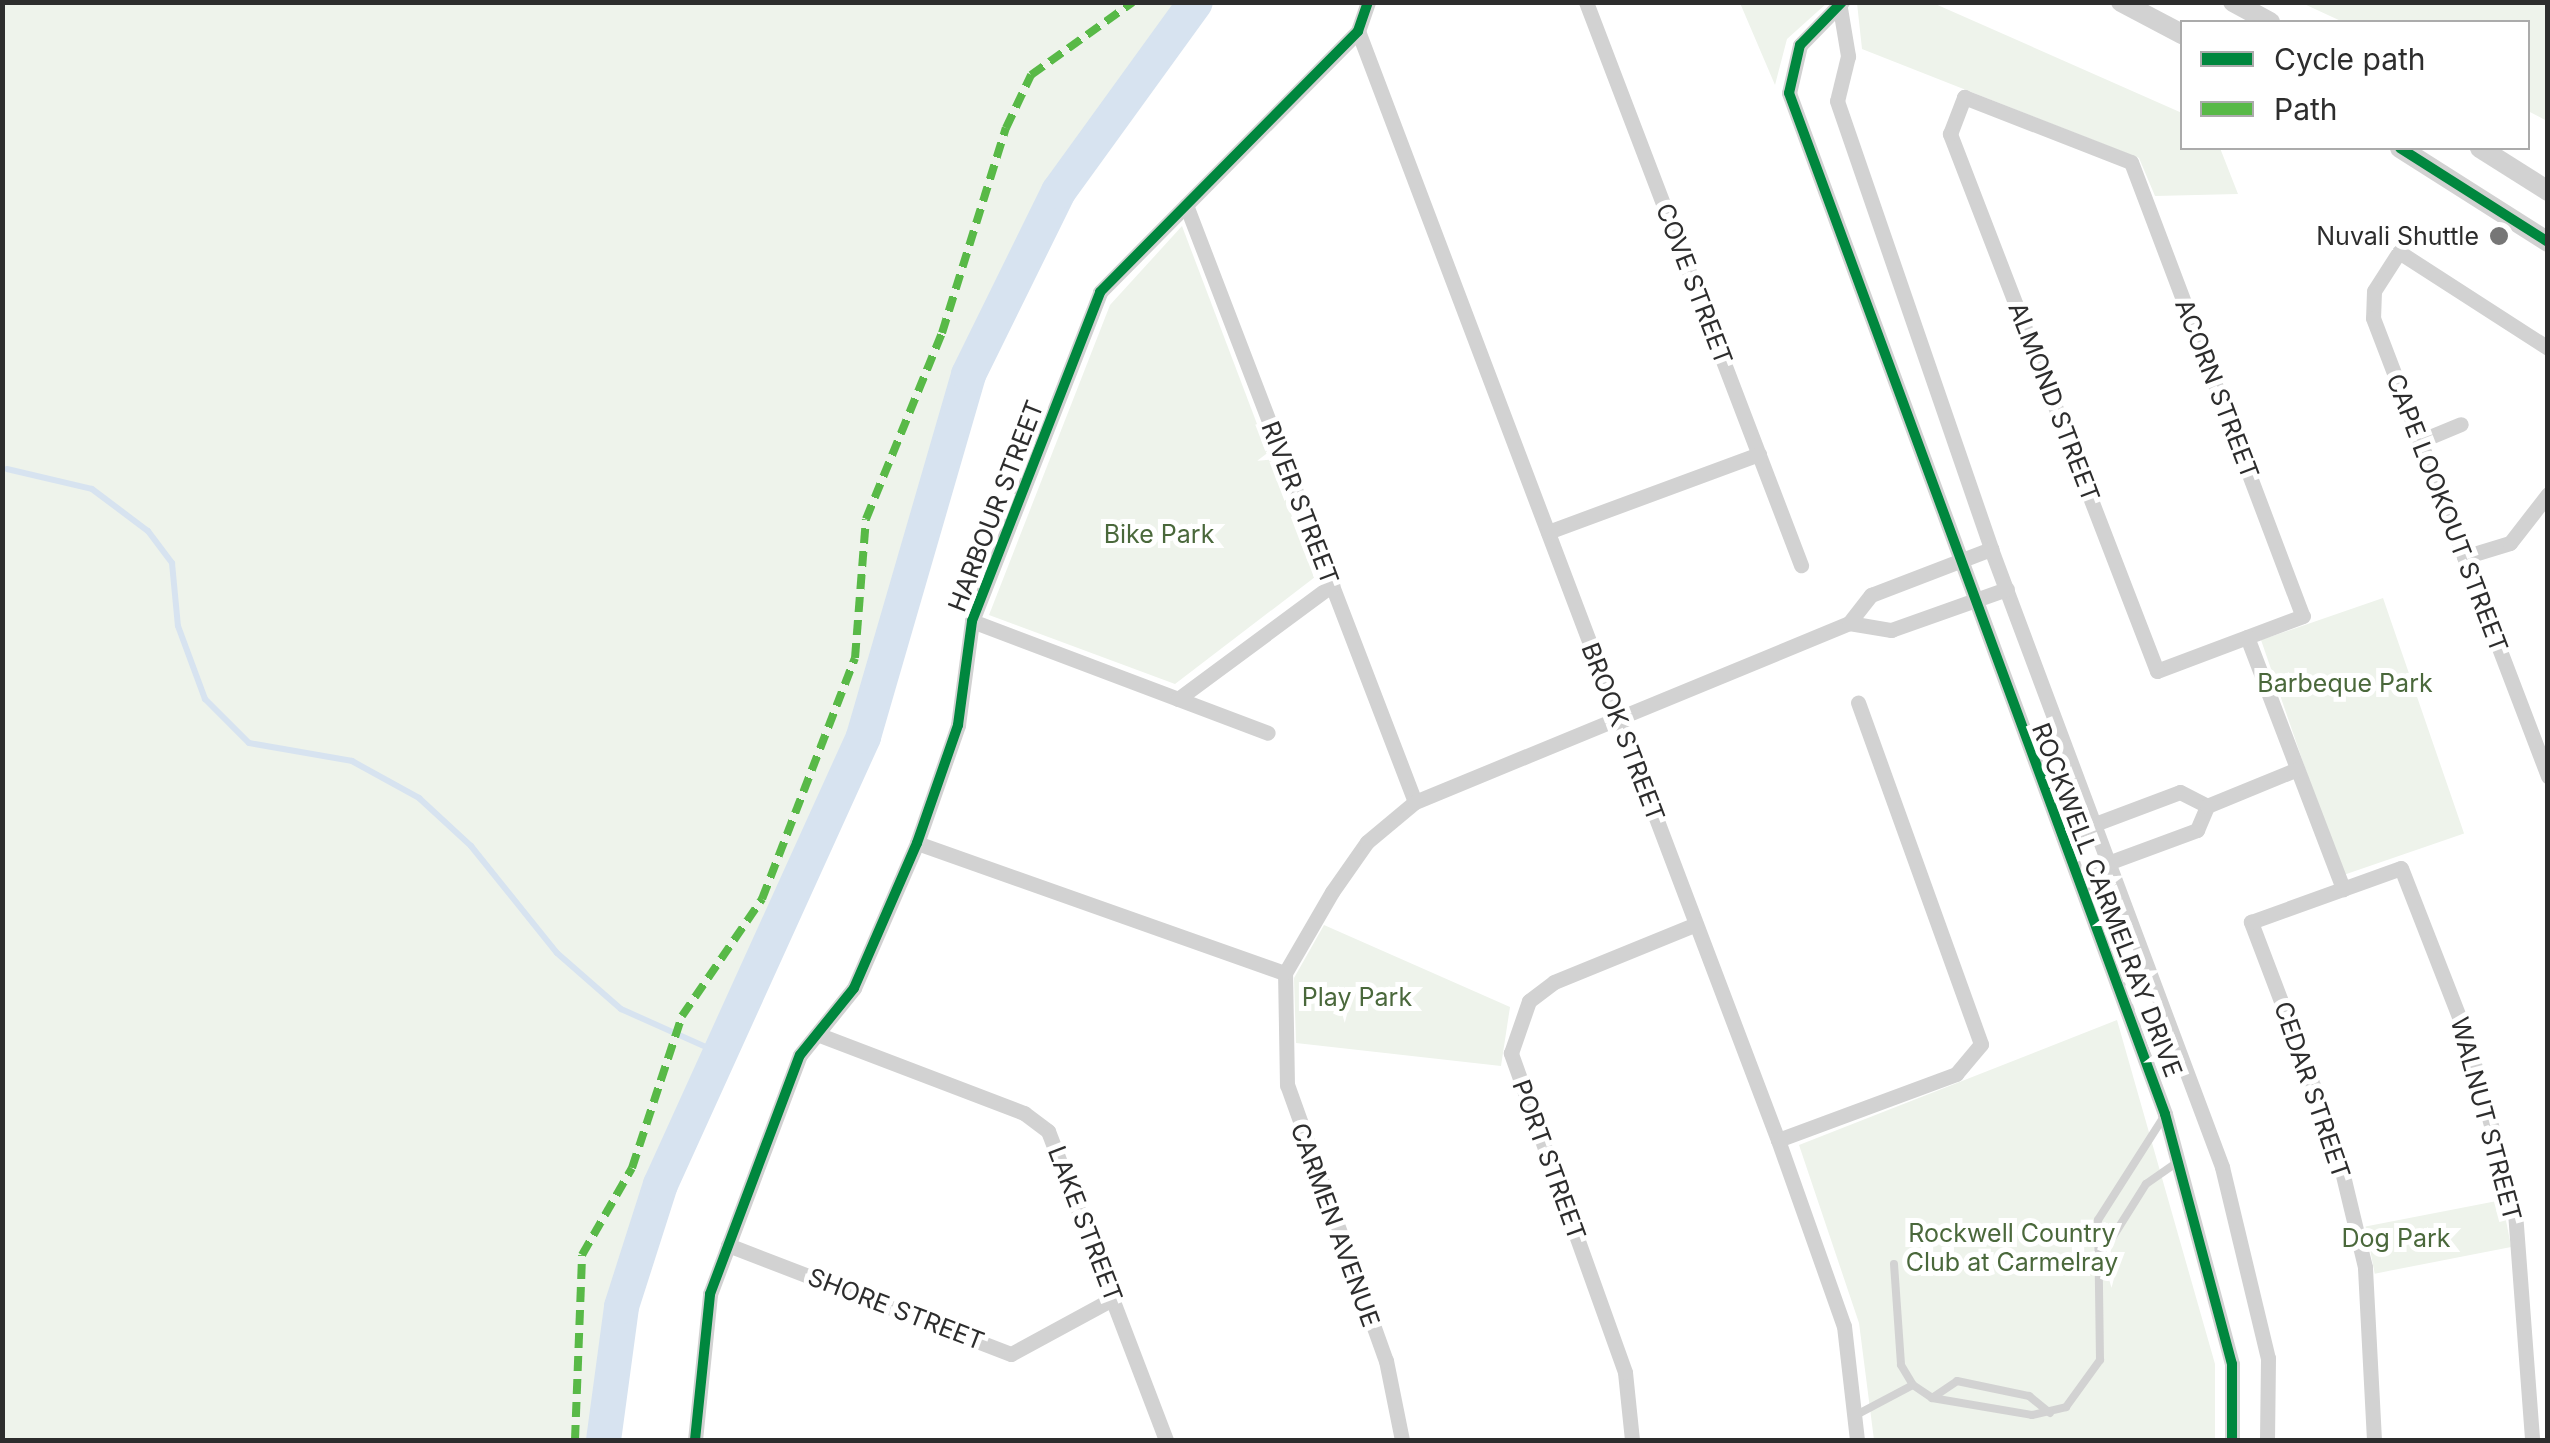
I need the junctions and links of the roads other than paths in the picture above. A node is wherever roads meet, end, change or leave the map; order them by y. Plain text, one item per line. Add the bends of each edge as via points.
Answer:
1 (1368, 2) edge
2 (1586, 2) edge
3 (2121, 2) edge
4 (2233, 2) edge
5 (1841, 5) edge
6 (2266, 20) edge
7 (1358, 30) junction
8 (2180, 33) edge
9 (2403, 150) edge
10 (2483, 150) edge
11 (2131, 162) joint
12 (2548, 191) edge
13 (1186, 204) junction
14 (2548, 242) edge
15 (2548, 348) edge
16 (2460, 424) dead end
17 (2420, 441) junction
18 (1759, 454) junction
19 (2548, 494) edge
20 (1548, 532) junction
21 (1991, 549) junction
22 (2464, 557) junction
23 (1957, 563) junction
24 (1801, 565) dead end
25 (1332, 585) junction
26 (2007, 589) junction
27 (1972, 602) junction
28 (972, 621) junction
29 (1849, 624) junction
30 (2247, 637) junction
31 (1178, 698) junction
32 (1858, 702) dead end
33 (1618, 717) junction
34 (1268, 732) dead end
35 (2297, 769) junction
36 (2548, 777) edge
37 (1415, 802) junction
38 (2207, 806) junction
39 (2098, 823) junction
40 (2063, 836) junction
41 (917, 842) junction
42 (2113, 862) junction
43 (2078, 874) junction
44 (2343, 889) junction
45 (1696, 924) junction
46 (1285, 972) junction
47 (817, 1034) junction
48 (2165, 1114) junction
49 (1778, 1140) junction
50 (2180, 1161) junction
51 (728, 1245) junction
52 (1894, 1264) dead end
53 (2094, 1266) junction
54 (1114, 1298) junction
55 (1913, 1385) junction
56 (1932, 1398) junction
57 (2050, 1413) junction
58 (1858, 1414) junction
59 (695, 1440) edge
60 (1166, 1440) edge
61 (1402, 1440) edge
62 (1632, 1440) edge
63 (1858, 1440) edge
64 (2232, 1440) edge
65 (2267, 1440) edge
66 (2374, 1440) edge
67 (2532, 1440) edge

1 - 7 street, HARBOUR STREET
2 - 18 street, COVE STREET
3 - 8 street
4 - 6 street
5 - 21 street, ROCKWELL CARMELRAY DRIVE via 1848,56 1837,101
5 - 23 street, ROCKWELL CARMELRAY DRIVE via 1800,45 1789,93
7 - 13 street, HARBOUR STREET
7 - 20 street, BROOK STREET
9 - 14 street
10 - 12 street
11 - 30 street, ACORN STREET via 2303,616
11 - 30 street, ALMOND STREET via 1964,97 1950,134 2157,671
13 - 25 street, RIVER STREET
13 - 28 street, HARBOUR STREET via 1100,292
15 - 17 street, CAPE LOOKOUT STREET via 2400,252 2374,291 2373,318
16 - 17 street
17 - 22 street, CAPE LOOKOUT STREET
18 - 20 street
18 - 24 street, COVE STREET
19 - 22 street via 2510,543
20 - 33 street, BROOK STREET
21 - 23 street
21 - 26 street, ROCKWELL CARMELRAY DRIVE
22 - 36 street, CAPE LOOKOUT STREET
23 - 27 street, ROCKWELL CARMELRAY DRIVE
23 - 29 street via 1871,595
25 - 31 street
25 - 37 street, RIVER STREET
26 - 27 street
26 - 39 street, ROCKWELL CARMELRAY DRIVE
27 - 29 street via 1891,630
27 - 40 street, ROCKWELL CARMELRAY DRIVE
28 - 31 street
28 - 41 street, HARBOUR STREET via 958,726
29 - 33 street
30 - 35 street
31 - 34 street
32 - 49 street via 1977,1026 1973,1062
33 - 37 street
33 - 45 street, BROOK STREET
35 - 38 street
35 - 44 street
37 - 46 street via 1367,842
38 - 39 street via 2180,792
38 - 42 street via 2197,830
39 - 40 street
39 - 42 street, ROCKWELL CARMELRAY DRIVE
40 - 43 street, ROCKWELL CARMELRAY DRIVE
41 - 46 street
41 - 47 street, HARBOUR STREET via 854,988
42 - 43 street
42 - 65 street, ROCKWELL CARMELRAY DRIVE via 2222,1167 2268,1358
43 - 48 street, ROCKWELL CARMELRAY DRIVE
44 - 66 street, CEDAR STREET via 2251,922 2336,1146 2364,1267
44 - 67 street, WALNUT STREET via 2400,868 2466,1035 2516,1212
45 - 49 street, BROOK STREET
45 - 62 street, PORT STREET via 1554,982 1529,1001 1511,1053 1625,1372
46 - 61 street, CARMEN AVENUE via 1287,1085 1300,1138 1386,1360
47 - 51 street, HARBOUR STREET via 800,1055
47 - 54 street, LAKE STREET via 1024,1113 1048,1131
48 - 50 street, ROCKWELL CARMELRAY DRIVE
48 - 53 lane via 2098,1220
49 - 58 street, BROOK STREET via 1844,1326
50 - 53 lane via 2146,1184
50 - 64 street, ROCKWELL CARMELRAY DRIVE via 2232,1364
51 - 54 street, SHORE STREET via 1011,1354
51 - 59 street, HARBOUR STREET via 710,1294
52 - 55 lane via 1901,1365
53 - 57 lane via 2097,1373 2080,1397
54 - 60 street, LAKE STREET
55 - 56 lane
55 - 58 lane
56 - 57 lane
56 - 57 lane via 1957,1381 2029,1396
58 - 63 street, BROOK STREET

